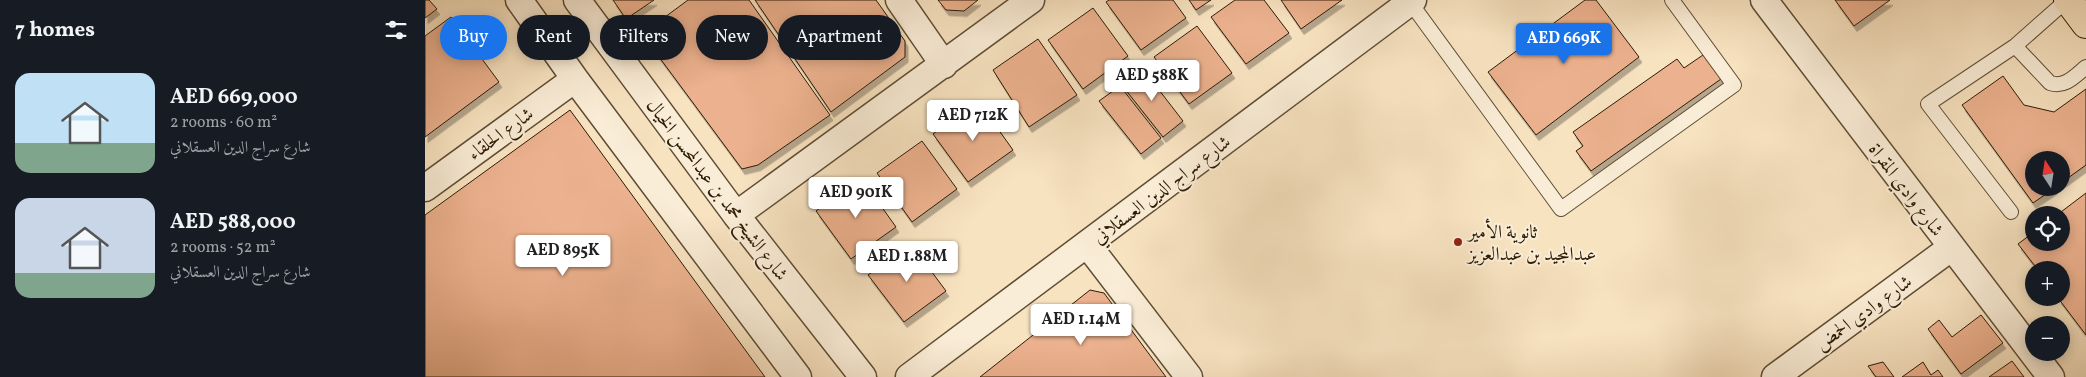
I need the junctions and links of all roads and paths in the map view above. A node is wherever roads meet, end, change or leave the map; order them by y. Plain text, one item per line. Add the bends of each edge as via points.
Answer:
1 (519, 0) edge
2 (577, 0) edge
3 (899, 0) edge
4 (1031, 0) edge
5 (1672, 0) edge
6 (1764, 0) edge
7 (2067, 0) edge
8 (1411, 1) edge
9 (2086, 24) edge
10 (2015, 46) junction
11 (944, 65) junction
12 (2086, 67) edge
13 (575, 79) junction
14 (425, 188) edge
15 (2011, 212) dead end
16 (736, 215) junction
17 (1087, 244) junction
18 (1952, 247) junction
19 (798, 377) edge
20 (863, 377) edge
21 (909, 377) edge
22 (1189, 377) edge
23 (1775, 377) edge
24 (2051, 377) edge

1 - 13 street
2 - 16 street, شارع الشيخ محمد بن عبدالمحسن الخيال
3 - 11 street
4 - 11 street
5 - 8 lane via 1734,85 1561,209
6 - 18 street, شارع وادي المقراة
7 - 9 main road
7 - 10 lane
8 - 17 street, شارع سراج الدين العسقلاني
10 - 12 lane via 2050,83 2068,82
10 - 15 lane via 1928,104
11 - 16 street
13 - 14 street, شارع الحلقاء
13 - 19 street
16 - 20 street, شارع الشيخ محمد بن عبدالمحسن الخيال
17 - 21 street, شارع سراج الدين العسقلاني
17 - 22 street
18 - 23 street, شارع وادي الحمض
18 - 24 street, شارع وادي المقراة

